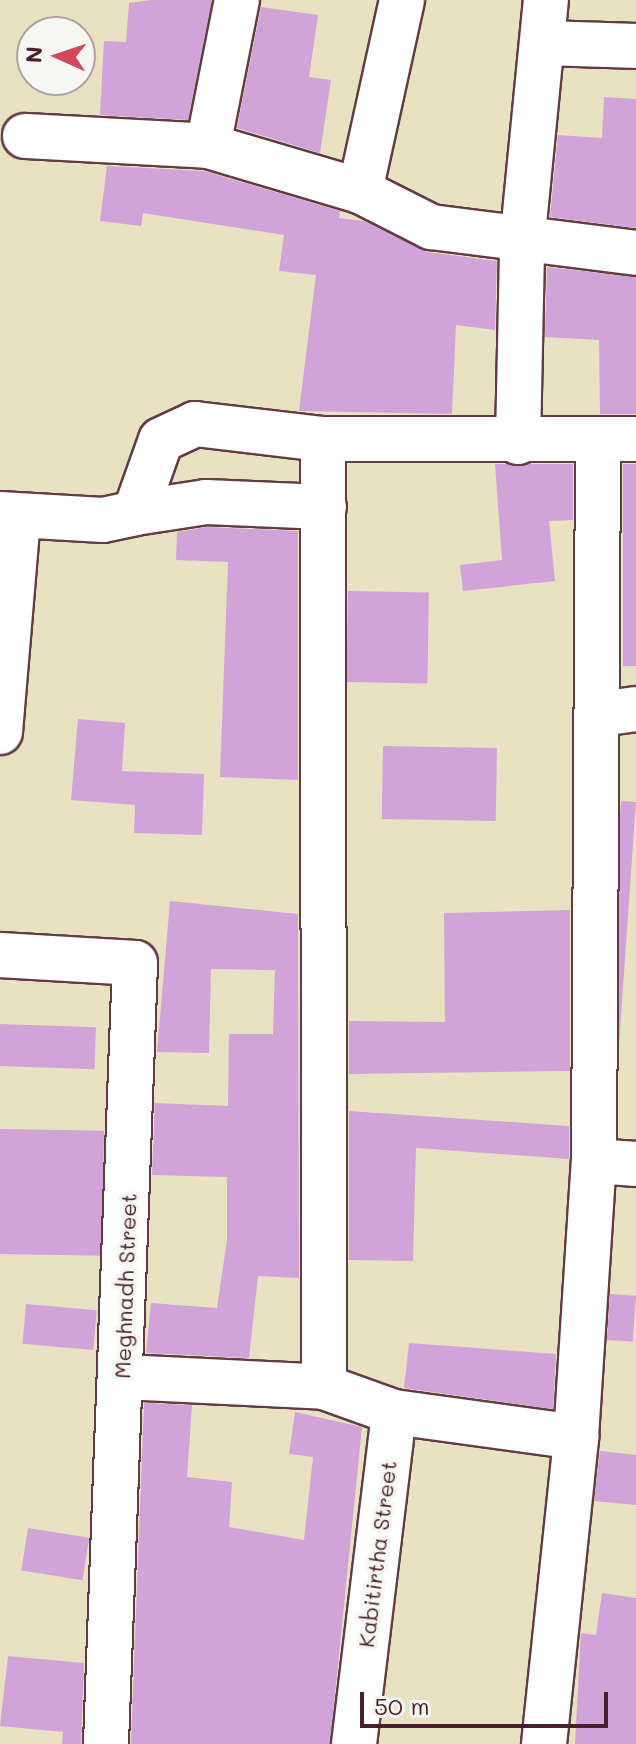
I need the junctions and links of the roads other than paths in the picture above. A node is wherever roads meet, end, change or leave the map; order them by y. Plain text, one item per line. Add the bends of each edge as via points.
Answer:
1 (237, 0) edge
2 (402, 0) edge
3 (546, 0) edge
4 (542, 43) junction
5 (636, 46) edge
6 (25, 136) dead end
7 (208, 146) junction
8 (360, 191) junction
9 (522, 244) junction
10 (636, 253) edge
11 (323, 439) junction
12 (617, 440) edge
13 (518, 442) junction
14 (324, 507) junction
15 (135, 513) junction
16 (9, 515) edge
17 (618, 569) edge
18 (618, 711) edge
19 (0, 732) edge
20 (0, 955) edge
21 (615, 1162) edge
22 (123, 1377) junction
23 (324, 1387) junction
24 (394, 1412) junction
25 (576, 1437) junction
26 (106, 1744) edge
27 (354, 1744) edge
28 (544, 1744) edge

1 - 7 street
2 - 8 street
3 - 4 street
4 - 5 street
4 - 9 street
6 - 7 street
7 - 8 street
8 - 9 street via 431,227
9 - 10 street
9 - 13 street
11 - 13 street
11 - 14 street
11 - 15 street via 224,424 174,429 161,440
12 - 13 street
12 - 17 street
14 - 15 street via 206,502
14 - 23 street
15 - 16 street via 103,520
16 - 19 street
17 - 18 street
18 - 21 street
20 - 22 street, Meghnadh Street via 135,963
21 - 25 street
22 - 23 street
22 - 26 street, Meghnadh Street
23 - 24 street
24 - 25 street
24 - 27 street, Kabitirtha Street
25 - 28 street

